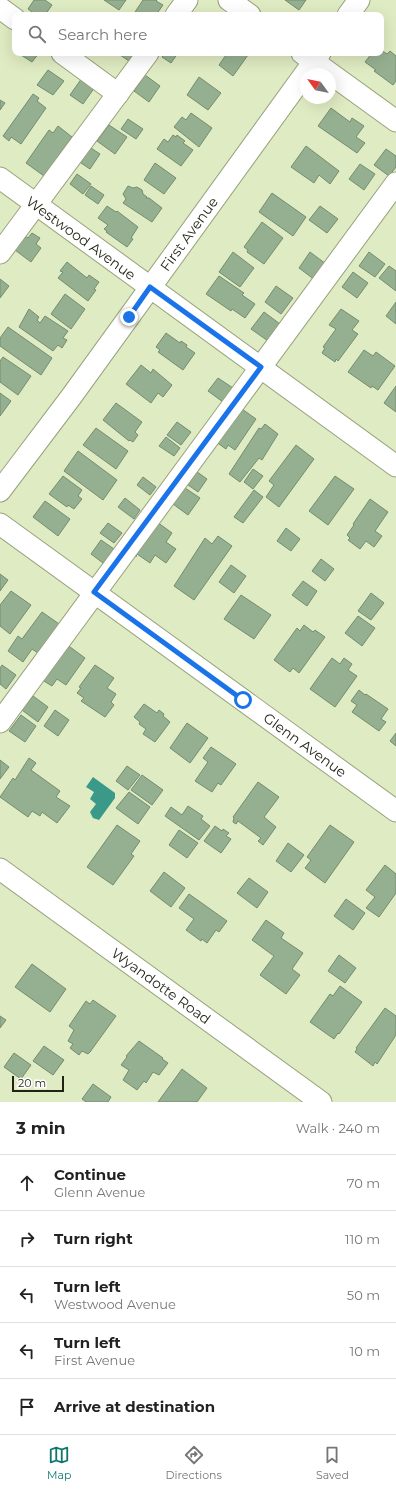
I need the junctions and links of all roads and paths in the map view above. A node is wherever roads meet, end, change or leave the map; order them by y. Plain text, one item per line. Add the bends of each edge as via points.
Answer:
1 (187, 0) edge
2 (229, 0) edge
3 (359, 0) edge
4 (0, 8) edge
5 (178, 12) edge
6 (246, 12) edge
7 (350, 12) edge
8 (12, 17) edge
9 (66, 56) edge
10 (146, 56) edge
11 (312, 56) edge
12 (118, 94) junction
13 (396, 121) edge
14 (0, 178) edge
15 (396, 183) edge
16 (36, 205) junction
17 (0, 253) edge
18 (150, 287) junction
19 (261, 367) junction
20 (396, 466) edge
21 (0, 491) edge
22 (0, 524) edge
23 (94, 592) junction
24 (0, 722) edge
25 (396, 810) edge
26 (0, 869) edge
27 (321, 1102) edge

1 - 5 street
2 - 6 street
3 - 7 street
4 - 8 street
9 - 12 street
10 - 12 street
11 - 13 street
11 - 18 street, First Avenue
12 - 16 street
14 - 16 street, Westwood Avenue
15 - 19 street
16 - 17 street
16 - 18 street, Westwood Avenue
18 - 19 street, Westwood Avenue
18 - 21 street, First Avenue
19 - 20 street, Westwood Avenue
19 - 23 street
22 - 23 street, Glenn Avenue
23 - 24 street
23 - 25 street, Glenn Avenue
26 - 27 street, Wyandotte Road

